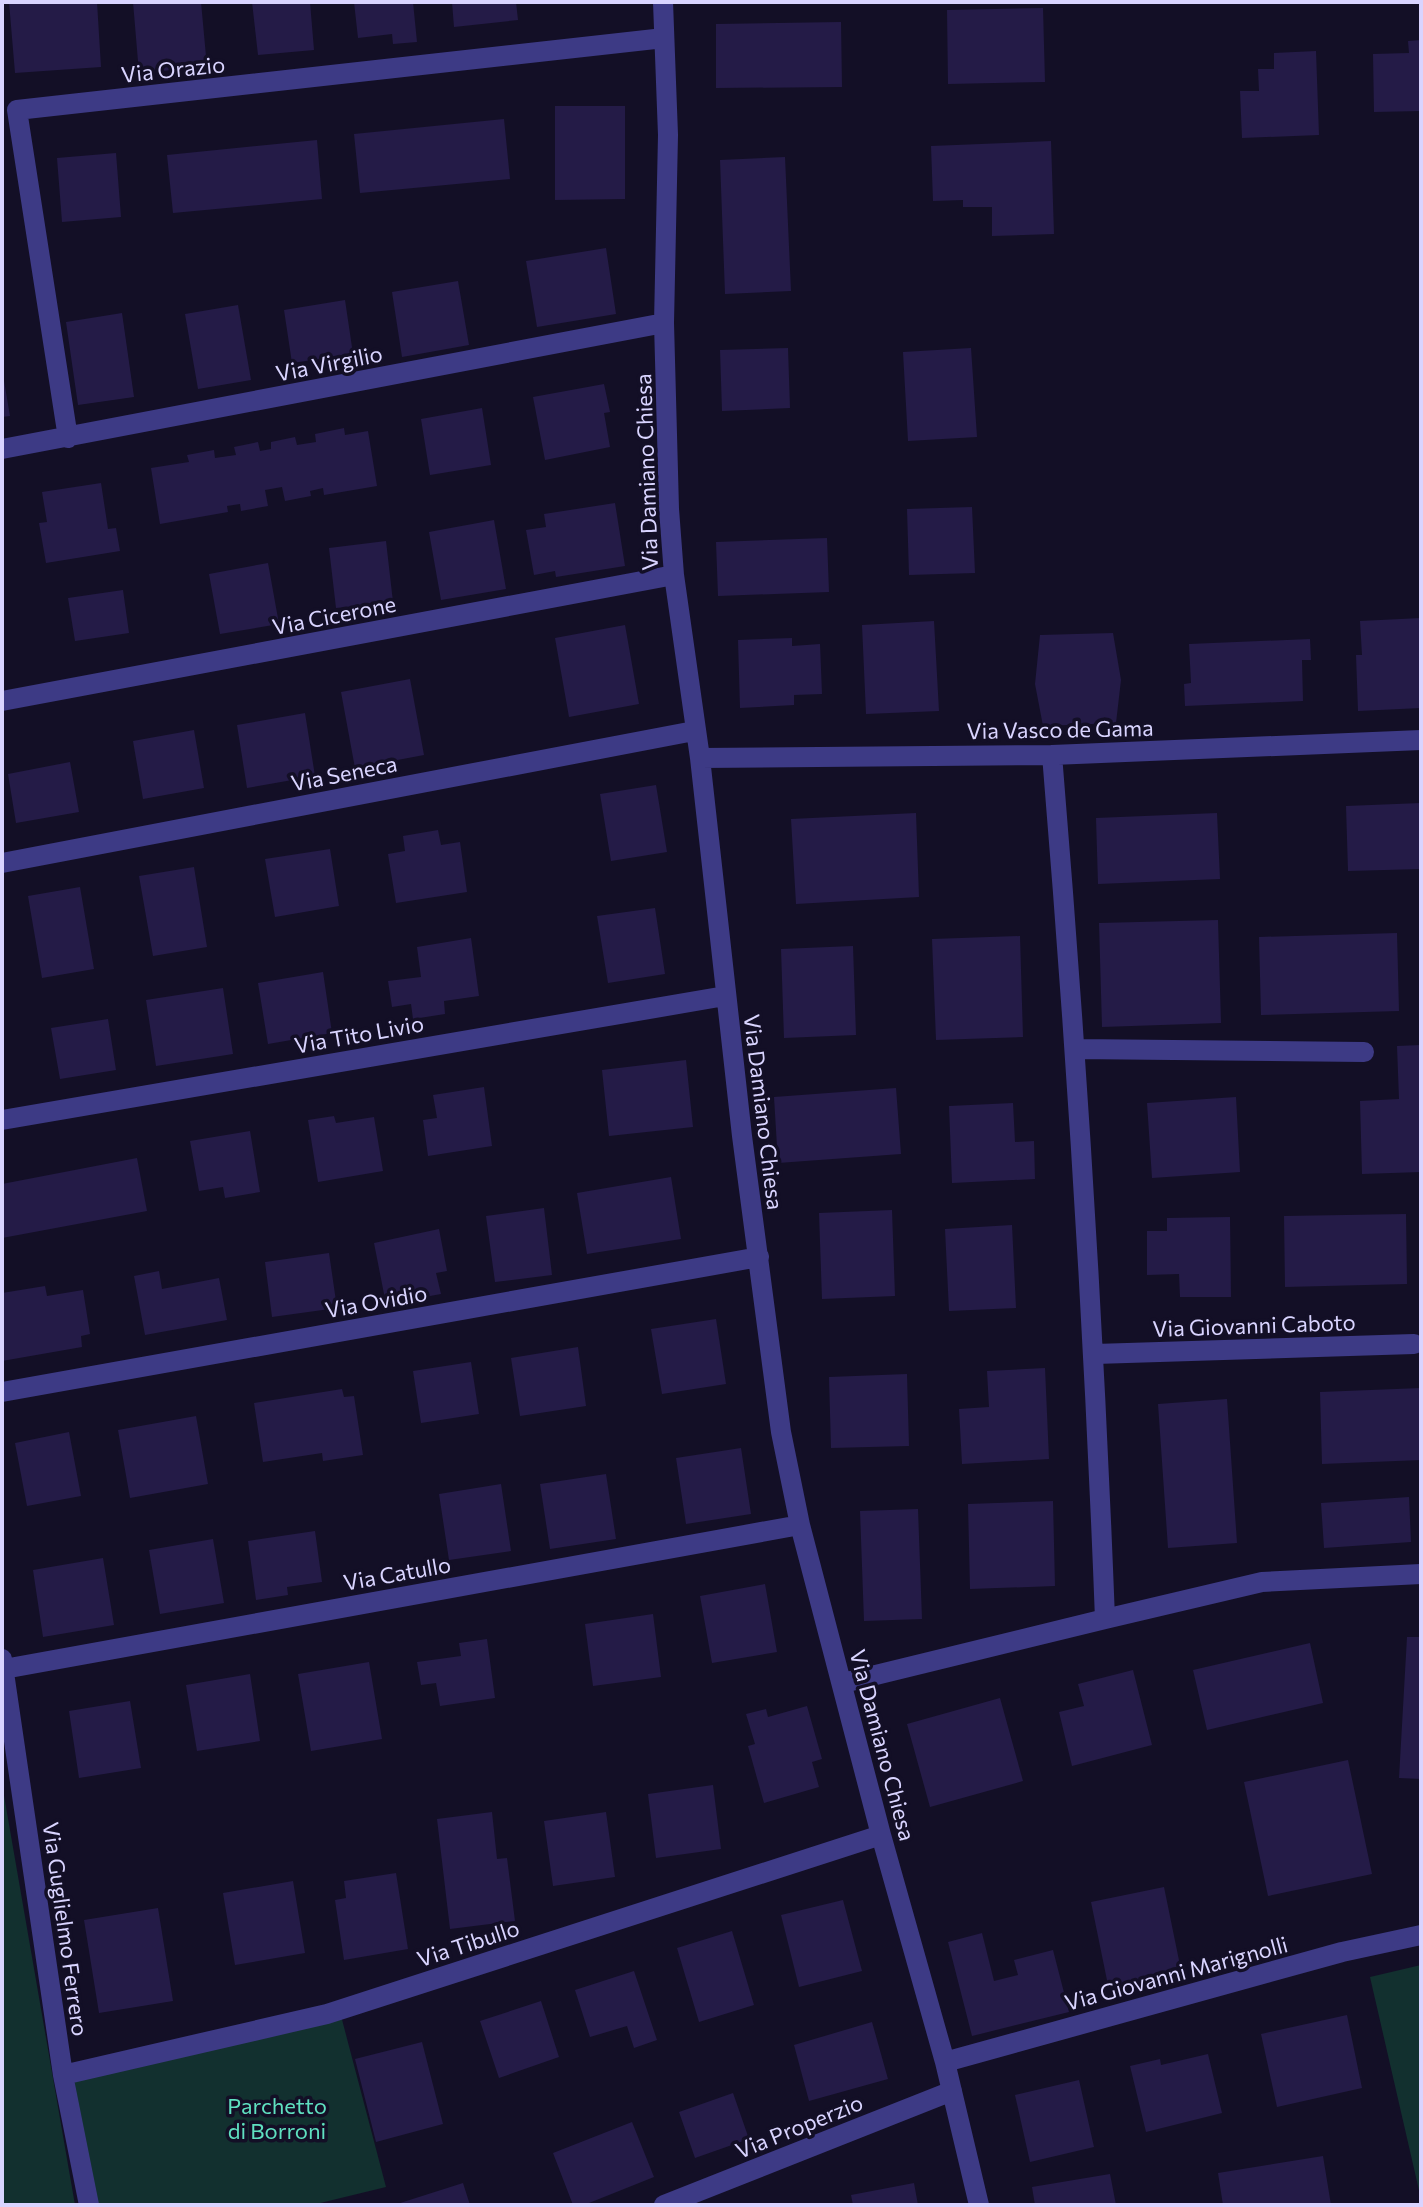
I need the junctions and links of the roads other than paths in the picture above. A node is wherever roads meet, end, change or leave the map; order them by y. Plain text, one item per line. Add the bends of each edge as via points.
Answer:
1 (663, 2) edge
2 (664, 38) junction
3 (664, 323) junction
4 (68, 438) junction
5 (2, 449) edge
6 (674, 575) junction
7 (2, 701) edge
8 (694, 731) junction
9 (1421, 740) edge
10 (1052, 755) junction
11 (700, 758) junction
12 (2, 863) edge
13 (725, 996) junction
14 (1076, 1049) junction
15 (1364, 1052) dead end
16 (2, 1120) edge
17 (759, 1257) junction
18 (1414, 1344) dead end
19 (1095, 1354) junction
20 (2, 1392) edge
21 (800, 1525) junction
22 (1421, 1574) edge
23 (1105, 1619) junction
24 (3, 1664) edge
25 (843, 1683) junction
26 (881, 1835) junction
27 (1421, 1935) edge
28 (945, 2062) junction
29 (63, 2075) junction
30 (952, 2091) junction
31 (89, 2205) edge
32 (664, 2205) edge
33 (979, 2205) edge

1 - 2 street, Via Damiano Chiesa
2 - 3 street, Via Damiano Chiesa
2 - 4 street, Via Orazio via 17,110
3 - 4 street, Via Virgilio
3 - 6 street, Via Damiano Chiesa
4 - 5 street, Via Virgilio
6 - 7 street, Via Cicerone
6 - 8 street, Via Damiano Chiesa
8 - 11 street, Via Damiano Chiesa
8 - 12 street, Via Seneca
9 - 10 street, Via Vasco de Gama
10 - 11 street, Via Vasco de Gama
10 - 14 street
11 - 13 street, Via Damiano Chiesa
13 - 16 street, Via Tito Livio
13 - 17 street, Via Damiano Chiesa
14 - 15 street
14 - 19 street
17 - 20 street, Via Ovidio
17 - 21 street, Via Damiano Chiesa via 781,1432
18 - 19 street, Via Giovanni Caboto
19 - 23 street
21 - 24 street, Via Catullo
21 - 25 street, Via Damiano Chiesa
22 - 23 street via 1262,1582
23 - 25 street
24 - 29 street, Via Guglielmo Ferrero
25 - 26 street, Via Damiano Chiesa
26 - 28 street, Via Damiano Chiesa
26 - 29 street, Via Tibullo via 327,2014
27 - 28 street, Via Giovanni Marignolli
28 - 30 street, Via Damiano Chiesa
29 - 31 street, Via Guglielmo Ferrero
30 - 32 street, Via Properzio
30 - 33 street, Via Damiano Chiesa

